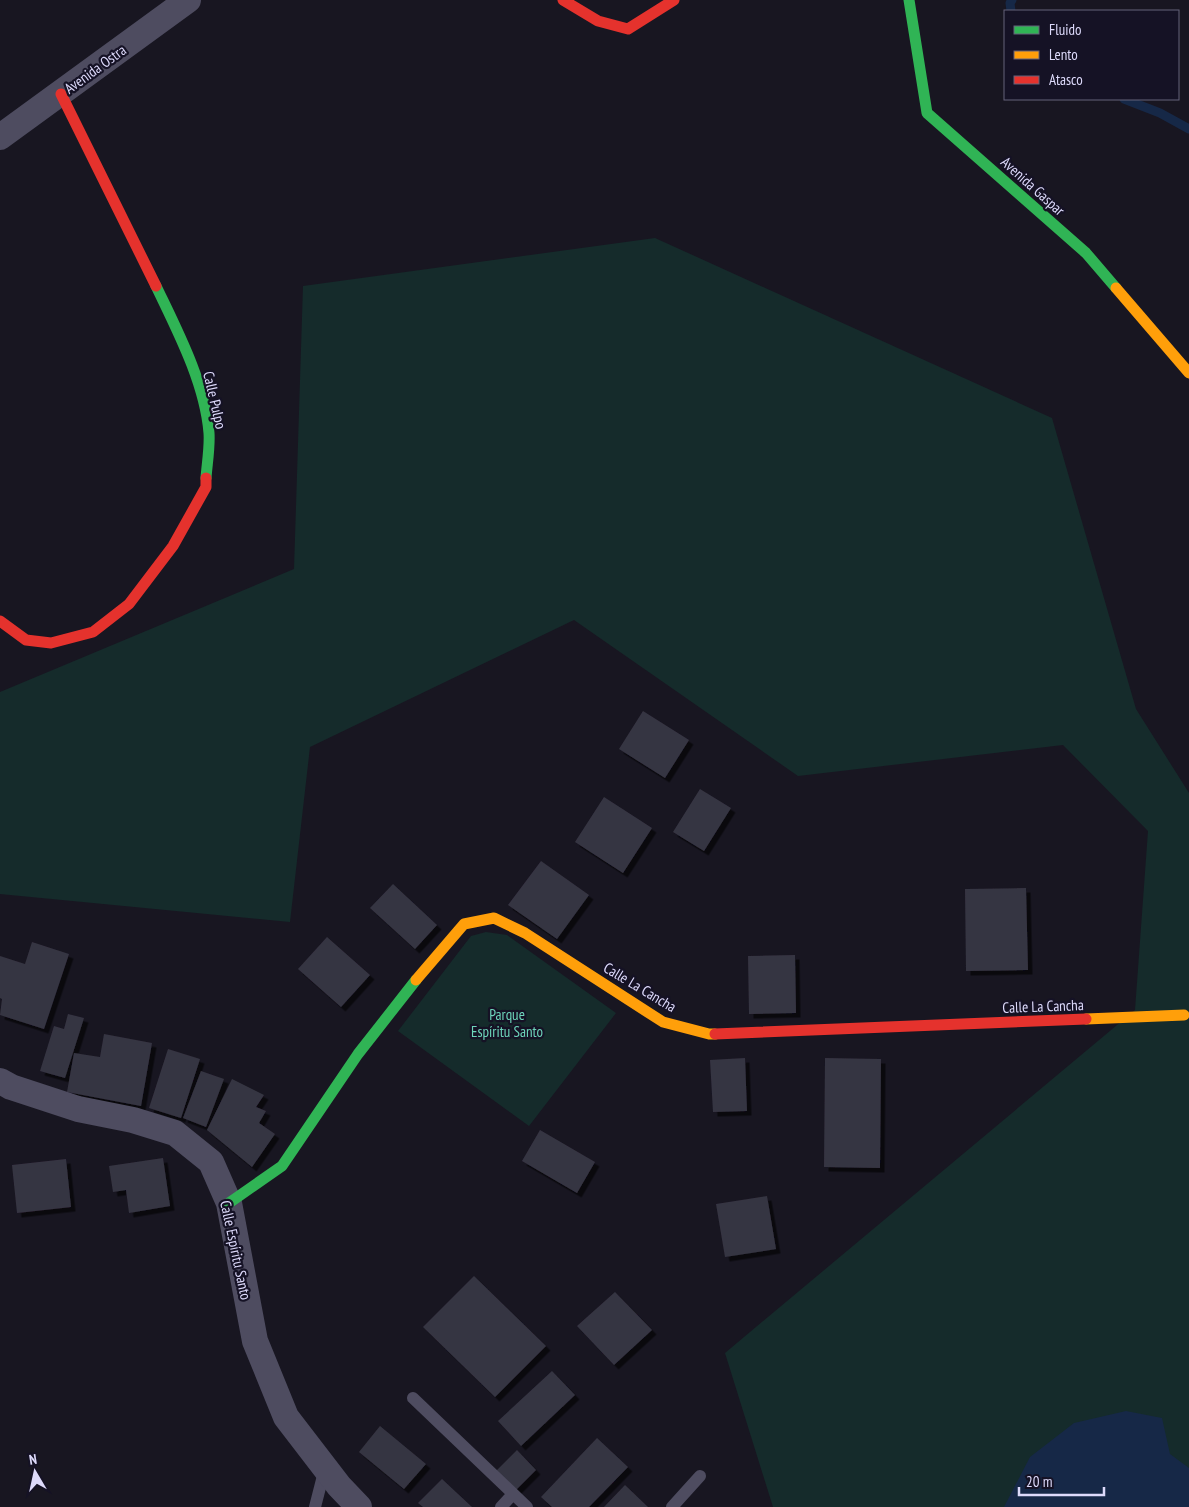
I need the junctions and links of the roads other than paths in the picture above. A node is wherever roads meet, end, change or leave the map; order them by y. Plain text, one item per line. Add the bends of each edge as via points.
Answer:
1 (188, 0) edge
2 (564, 0) edge
3 (674, 0) edge
4 (909, 0) edge
5 (61, 94) junction
6 (0, 137) edge
7 (1189, 373) edge
8 (0, 621) edge
9 (1184, 1015) dead end
10 (0, 1081) edge
11 (229, 1203) junction
12 (413, 1398) dead end
13 (325, 1468) junction
14 (700, 1476) dead end
15 (513, 1494) junction
16 (316, 1507) edge
17 (359, 1507) edge
18 (501, 1507) edge
19 (527, 1507) edge
20 (672, 1507) edge

1 - 5 street, Avenida Ostra
2 - 3 street via 598,21 628,29
4 - 7 street, Avenida Gaspar via 927,113 1086,253
5 - 6 street, Avenida Ostra
5 - 8 street, Calle Pulpo via 174,323 199,385 209,433 206,487 173,546 128,604 93,632 52,643 26,640
9 - 11 street, Calle La Cancha via 709,1034 662,1022 525,933 494,918 472,922 464,924 418,977 364,1047 282,1166
10 - 11 street, Calle Espíritu Santo via 78,1109 133,1120 175,1133 211,1162
11 - 13 street, Calle Espíritu Santo via 255,1341 286,1417
12 - 15 lane
13 - 16 lane
13 - 17 street, Calle Espíritu Santo
14 - 20 lane
15 - 18 lane
15 - 19 lane

